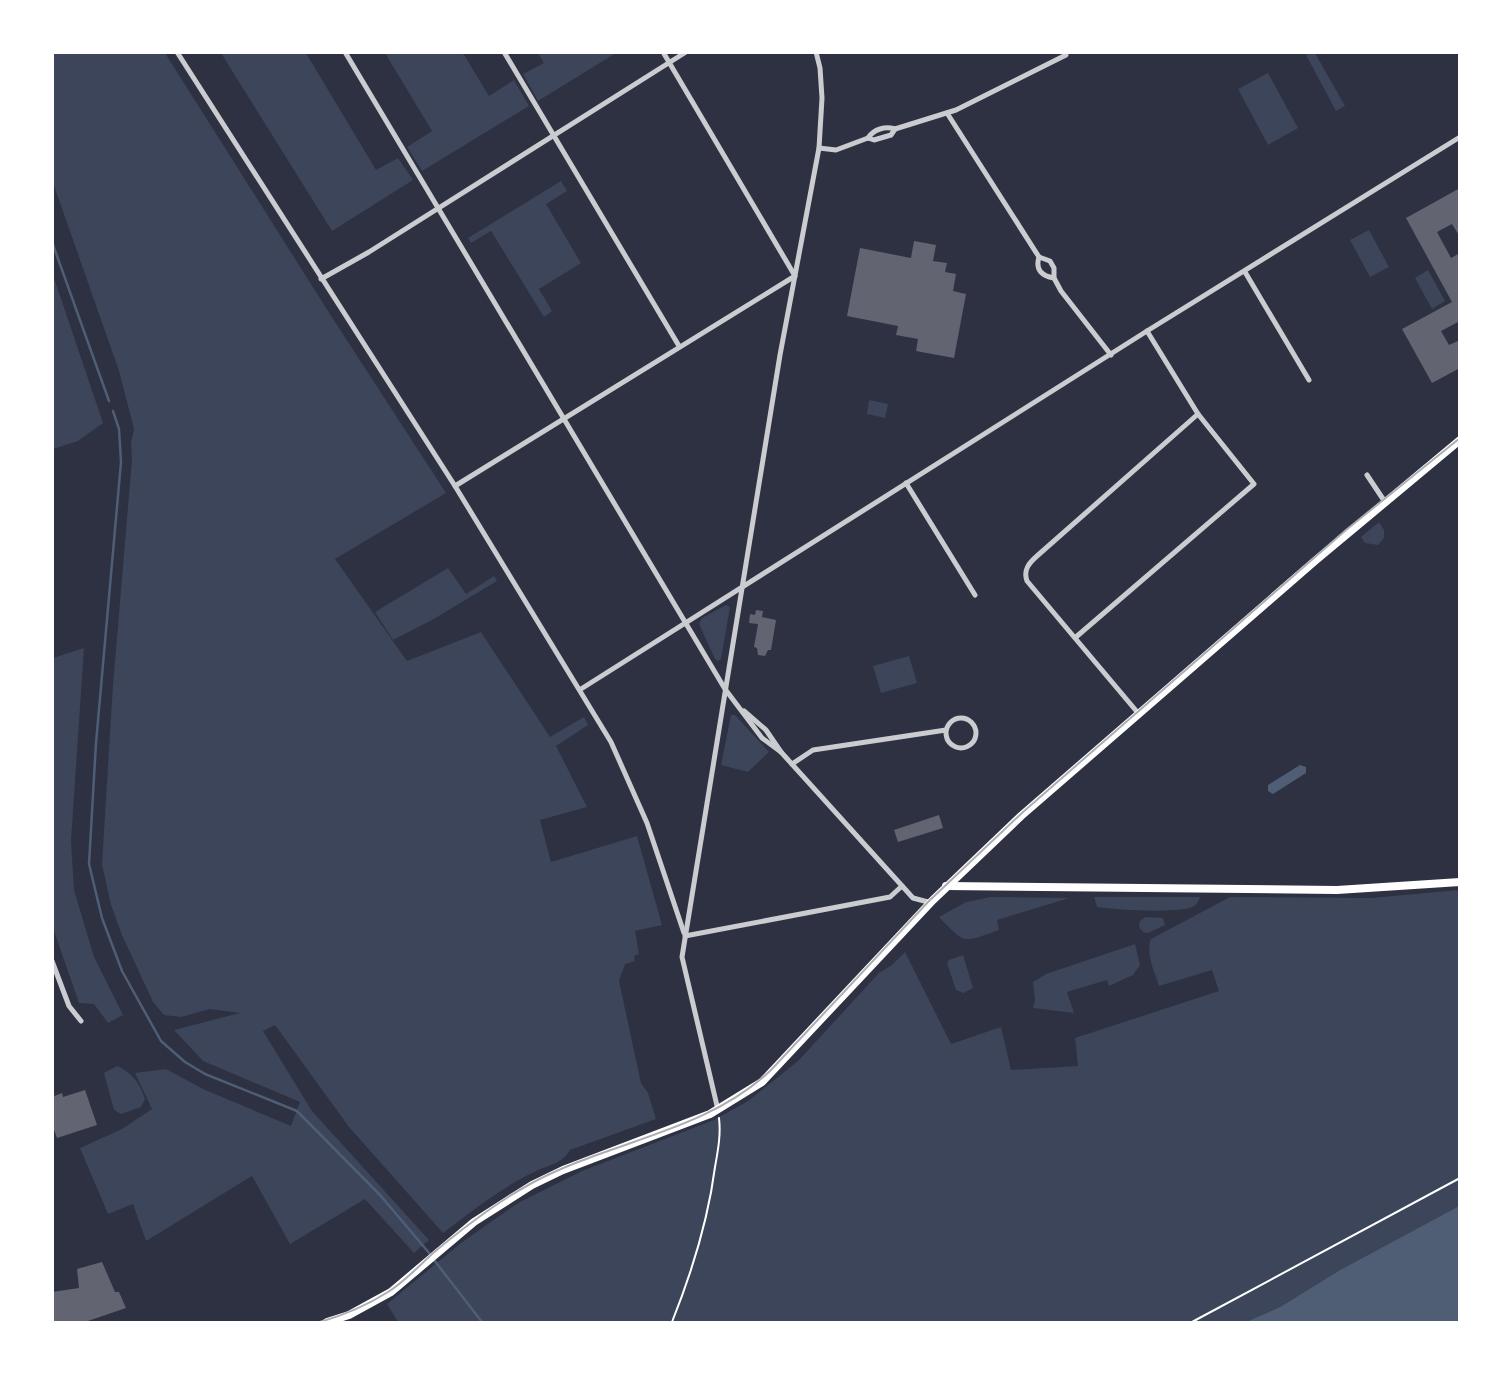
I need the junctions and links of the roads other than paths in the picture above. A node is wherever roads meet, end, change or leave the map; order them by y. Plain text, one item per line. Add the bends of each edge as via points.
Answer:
1 (177, 52) edge
2 (345, 52) edge
3 (504, 52) edge
4 (663, 52) edge
5 (685, 52) edge
6 (816, 52) edge
7 (1066, 55) dead end
8 (669, 63) junction
9 (947, 113) junction
10 (553, 137) junction
11 (1460, 137) edge
12 (819, 148) junction
13 (439, 208) junction
14 (1039, 257) junction
15 (1245, 272) junction
16 (795, 276) junction
17 (1054, 278) junction
18 (321, 279) junction
19 (1147, 331) junction
20 (679, 346) junction
21 (1111, 355) junction
22 (1308, 380) dead end
23 (1198, 414) junction
24 (564, 419) junction
25 (1460, 440) edge
26 (1367, 475) dead end
27 (906, 483) junction
28 (455, 486) junction
29 (1385, 502) junction
30 (742, 587) junction
31 (975, 595) dead end
32 (685, 622) junction
33 (1076, 636) junction
34 (581, 689) junction
35 (725, 689) junction
36 (1139, 713) junction
37 (946, 730) junction
38 (792, 764) junction
39 (1460, 882) edge
40 (902, 886) junction
41 (946, 886) junction
42 (933, 900) junction
43 (685, 936) junction
44 (52, 961) edge
45 (80, 1021) dead end
46 (718, 1110) junction
47 (327, 1322) edge

1 - 18 street
2 - 13 street
3 - 10 street
4 - 8 street
5 - 8 street
6 - 12 street via 822,97
7 - 9 street
8 - 10 street
8 - 16 street
9 - 12 street via 874,140 836,150
9 - 14 street
10 - 13 street
10 - 20 street
11 - 15 street
12 - 16 street
13 - 18 street
13 - 24 street
14 - 17 street via 1050,261
14 - 17 street via 1041,273
15 - 19 street
15 - 22 street
16 - 20 street
16 - 30 street
17 - 21 street
18 - 28 street
19 - 21 street
19 - 23 street
20 - 24 street
21 - 27 street
23 - 33 street via 1027,565 1027,581
23 - 33 street via 1254,484
24 - 28 street
24 - 32 street
25 - 29 main road
26 - 29 street
27 - 30 street
27 - 31 street
28 - 34 street
29 - 36 main road
30 - 32 street
30 - 35 street
32 - 34 street
32 - 35 street
33 - 36 street
34 - 43 street via 615,749 647,823
35 - 38 street via 762,738
35 - 43 street
36 - 41 main road
37 - 37 street via 947,739 957,747 971,744 975,735 974,726 962,718 952,720
37 - 38 street via 813,750
38 - 40 street
39 - 41 main road via 1337,890
40 - 42 street via 913,898
40 - 43 street via 890,897
41 - 42 main road
42 - 46 main road via 772,1072
43 - 46 street via 682,957
44 - 45 street via 69,1006
46 - 47 main road via 540,1181 490,1211 380,1299

